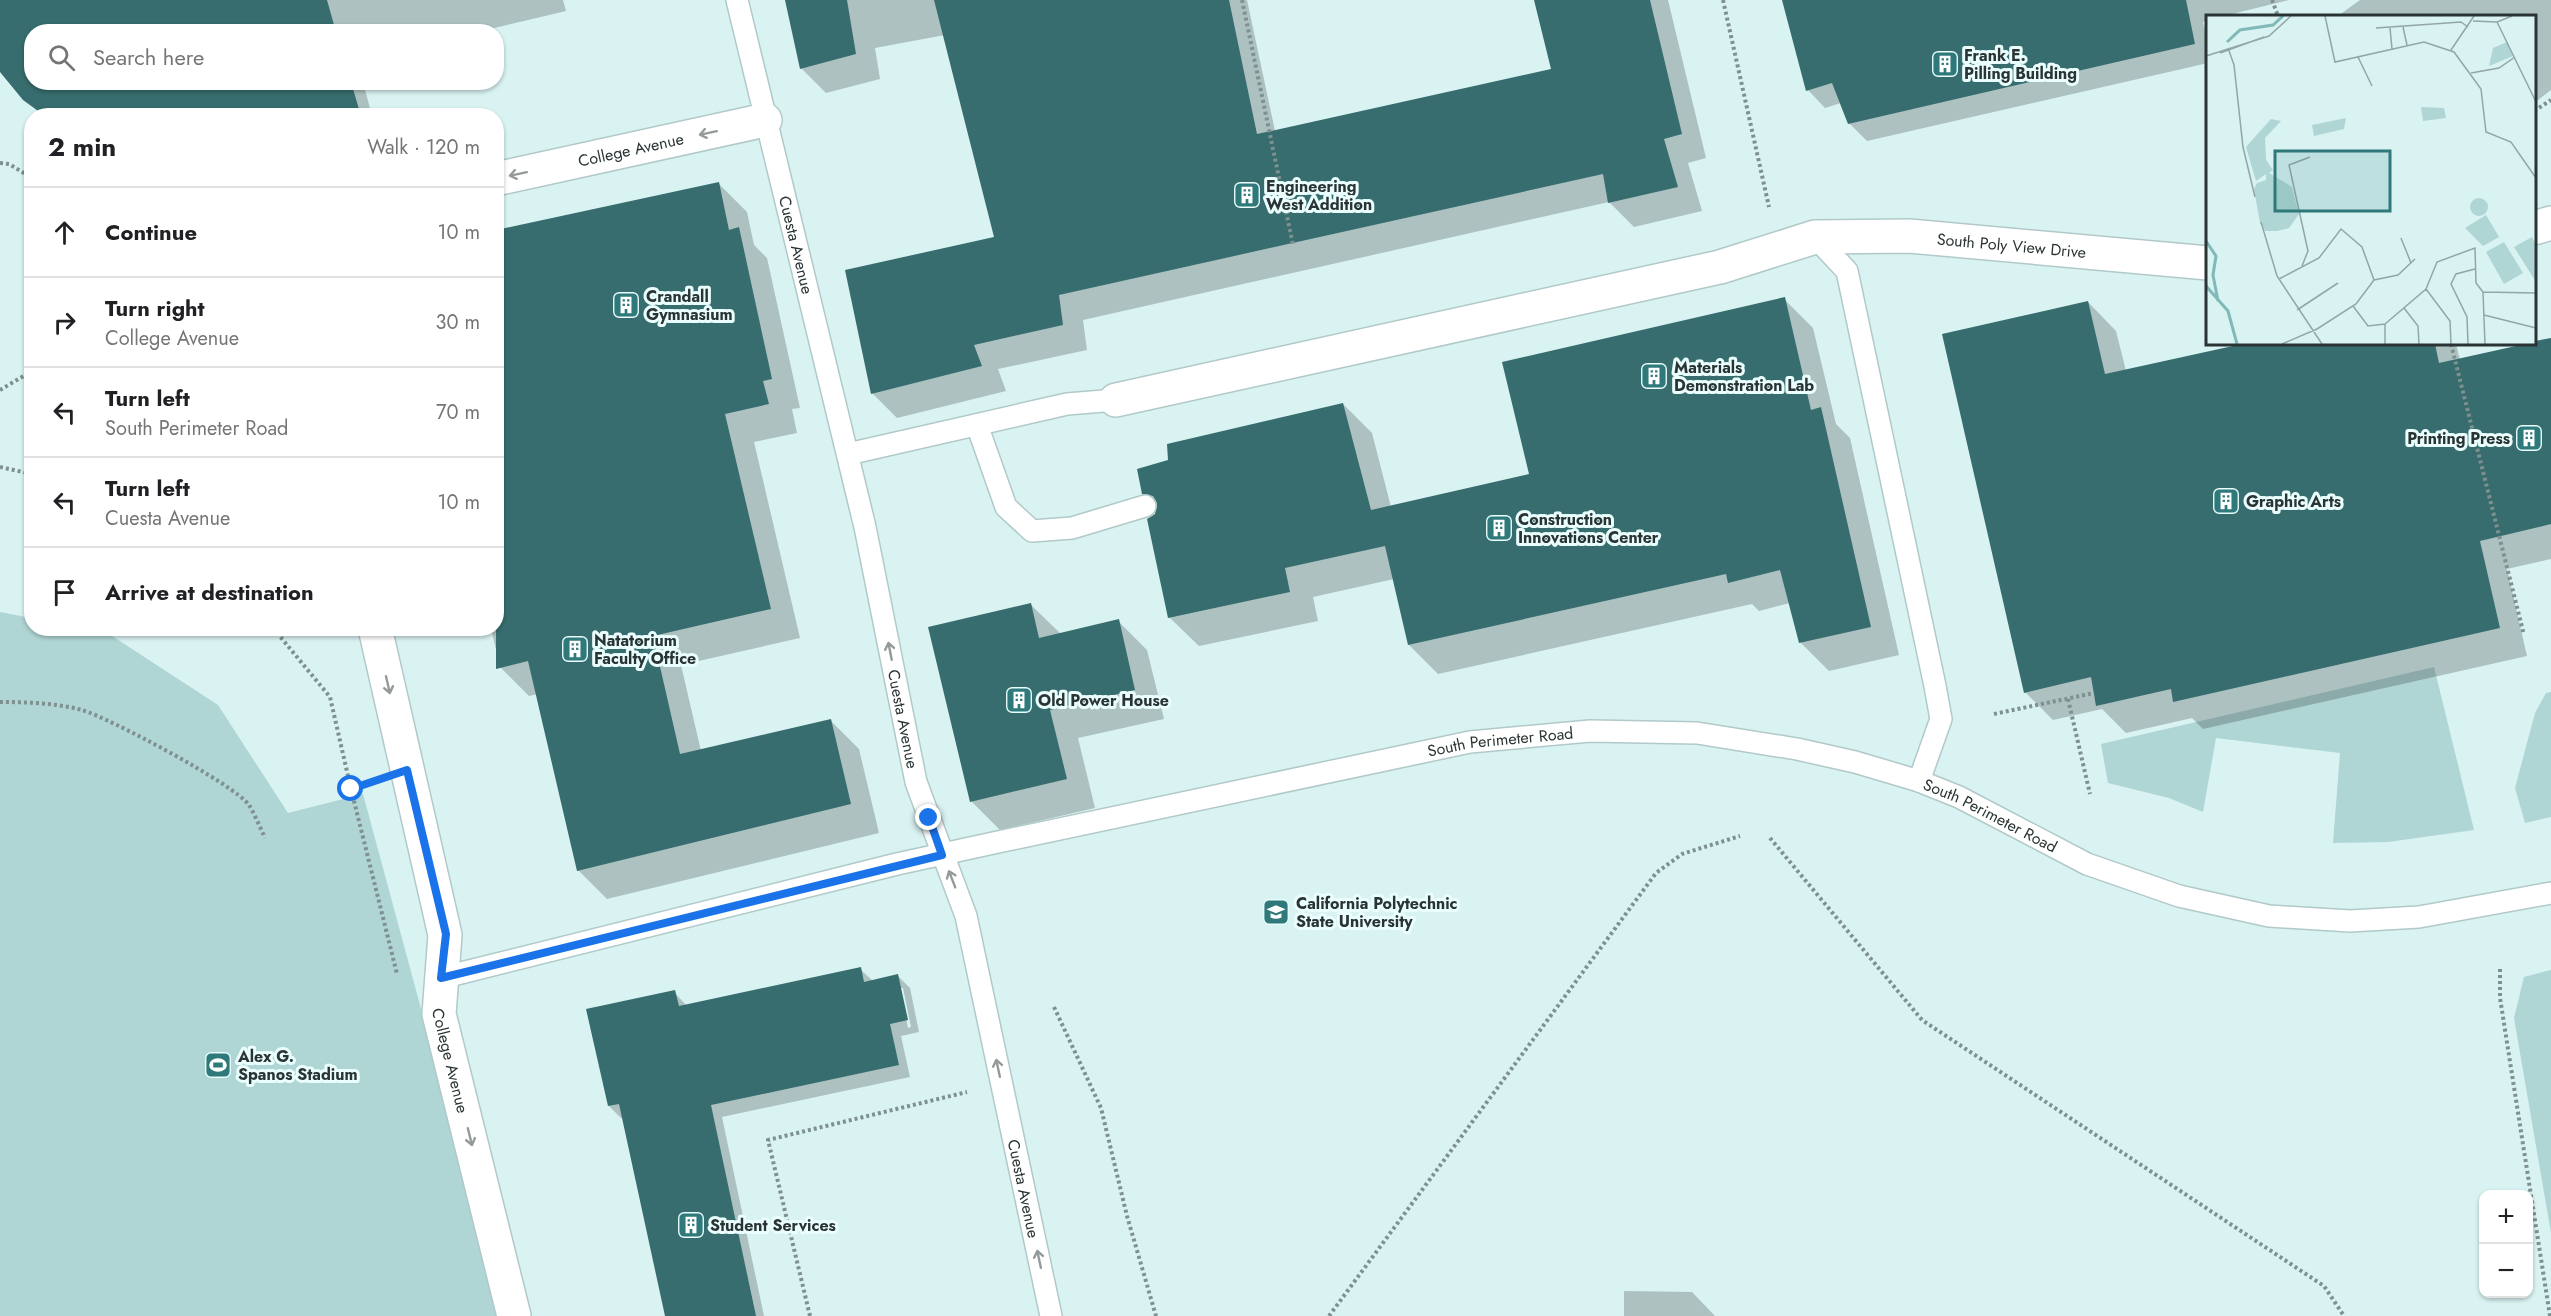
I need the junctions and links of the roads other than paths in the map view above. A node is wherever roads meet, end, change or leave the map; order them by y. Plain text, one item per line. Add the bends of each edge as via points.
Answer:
1 (737, 0) edge
2 (765, 120) junction
3 (504, 177) edge
4 (2551, 223) edge
5 (2536, 228) edge
6 (1815, 237) junction
7 (2206, 263) edge
8 (1116, 400) joint
9 (977, 424) junction
10 (848, 454) junction
11 (1145, 506) dead end
12 (377, 636) edge
13 (1919, 781) junction
14 (942, 855) junction
15 (2551, 893) edge
16 (441, 978) junction
17 (514, 1316) edge
18 (1051, 1316) edge

1 - 2 lane, Cuesta Avenue
2 -> 3 street, College Avenue
2 - 10 lane, Cuesta Avenue
4 - 5 street
6 - 7 street, South Poly View Drive via 1910,236
6 - 8 street, South Poly View Drive via 1720,267
6 - 13 lane via 1847,271 1935,686 1941,719
8 - 9 lane via 1067,404
9 - 10 lane
9 - 11 lane via 1006,507 1032,531 1072,528
14 -> 10 lane, Cuesta Avenue via 916,782
12 -> 16 street, College Avenue via 446,934
13 - 14 lane, South Perimeter Road via 1855,762 1697,732 1590,731 1470,742
13 - 15 lane, South Perimeter Road via 1974,804 2087,864 2179,896 2269,916 2350,921 2419,917
14 - 16 lane, South Perimeter Road
18 -> 14 lane, Cuesta Avenue via 966,916
16 -> 17 street, College Avenue via 440,1014

